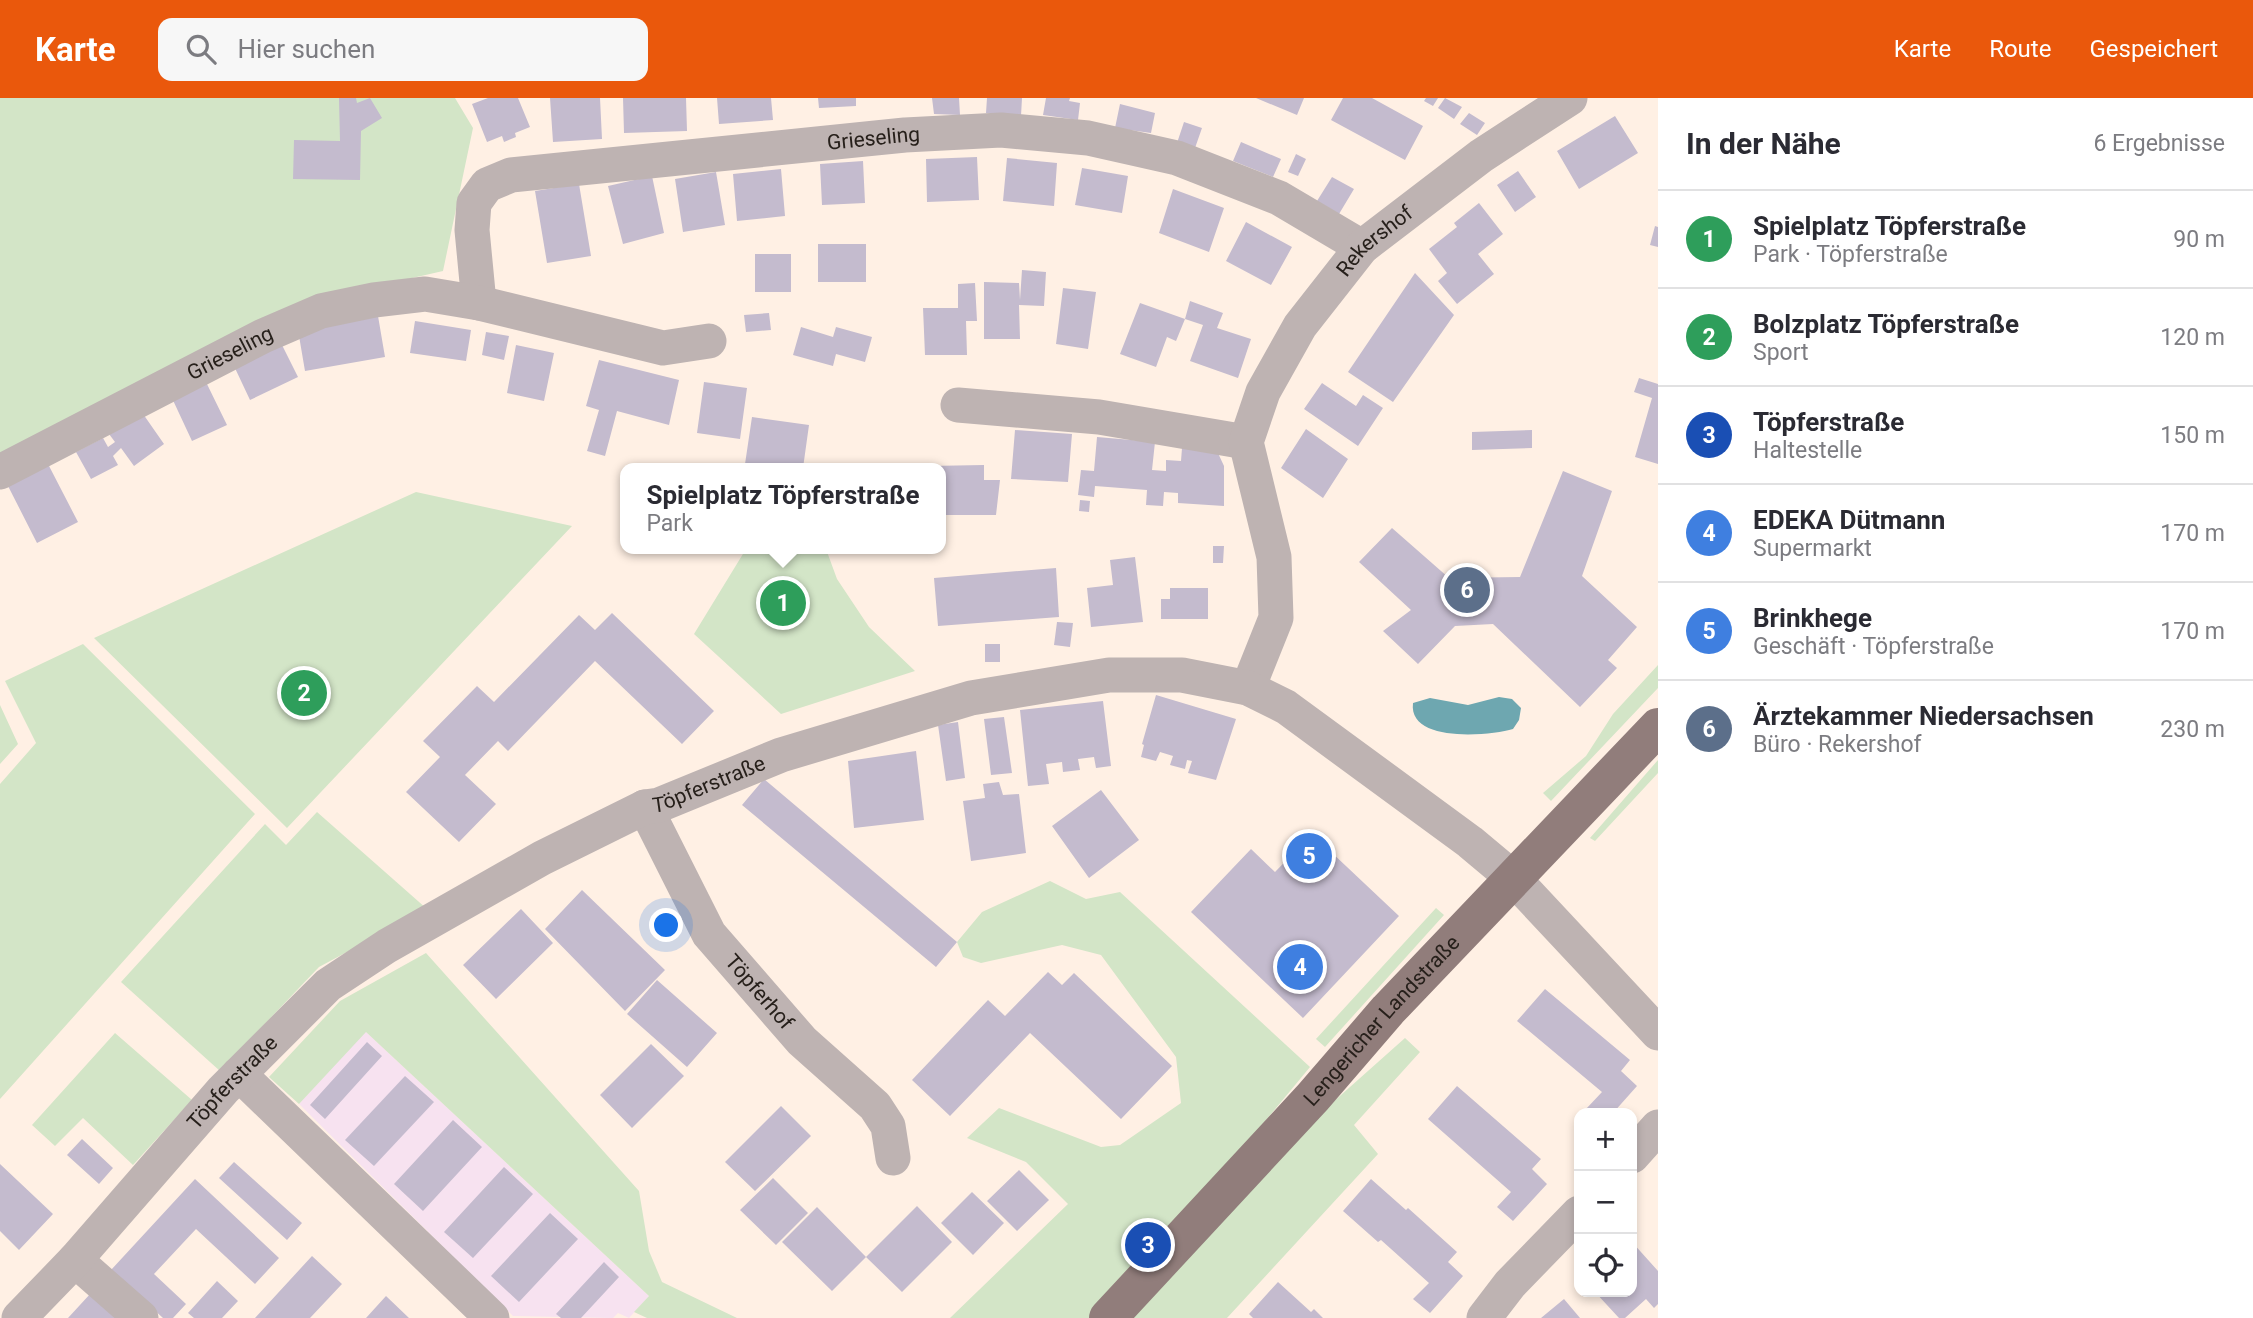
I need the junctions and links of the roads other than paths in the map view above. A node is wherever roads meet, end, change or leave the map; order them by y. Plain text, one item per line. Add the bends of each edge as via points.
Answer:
1 (1561, 101) edge
2 (1362, 247) junction
3 (478, 303) junction
4 (709, 341) dead end
5 (958, 405) dead end
6 (1247, 442) junction
7 (0, 472) edge
8 (1248, 688) junction
9 (1658, 727) edge
10 (645, 807) junction
11 (1513, 878) junction
12 (1658, 1033) edge
13 (239, 1074) junction
14 (1658, 1127) edge
15 (1637, 1150) edge
16 (893, 1157) dead end
17 (1574, 1218) edge
18 (75, 1260) junction
19 (19, 1318) edge
20 (141, 1318) edge
21 (492, 1318) edge
22 (1108, 1318) edge
23 (1483, 1318) edge

1 - 2 street, Rekershof
2 - 3 street, Grieseling via 1279,198 1157,152 1088,138 1001,130 905,135 511,175 487,185 474,203
2 - 6 street, Rekershof via 1300,326 1263,392
3 - 4 street, Grieseling via 663,348
3 - 7 street, Grieseling via 425,294 321,311 263,336
5 - 6 street via 1099,417
6 - 8 street via 1274,557 1276,618
8 - 10 street, Töpferstraße via 1182,675 1109,675 971,698 781,755
8 - 11 street, Töpferstraße via 1286,707
9 - 11 main road, Lengericher Landstraße
10 - 13 street, Töpferstraße via 542,858 387,946 328,985
10 - 16 street, Töpferhof via 709,933 802,1041 875,1107 888,1126
11 - 12 street, Töpferstraße
11 - 22 main road, Lengericher Landstraße
13 - 18 street, Töpferstraße
13 - 21 street
14 - 15 street
17 - 23 street
18 - 19 street, Töpferstraße
18 - 20 street

